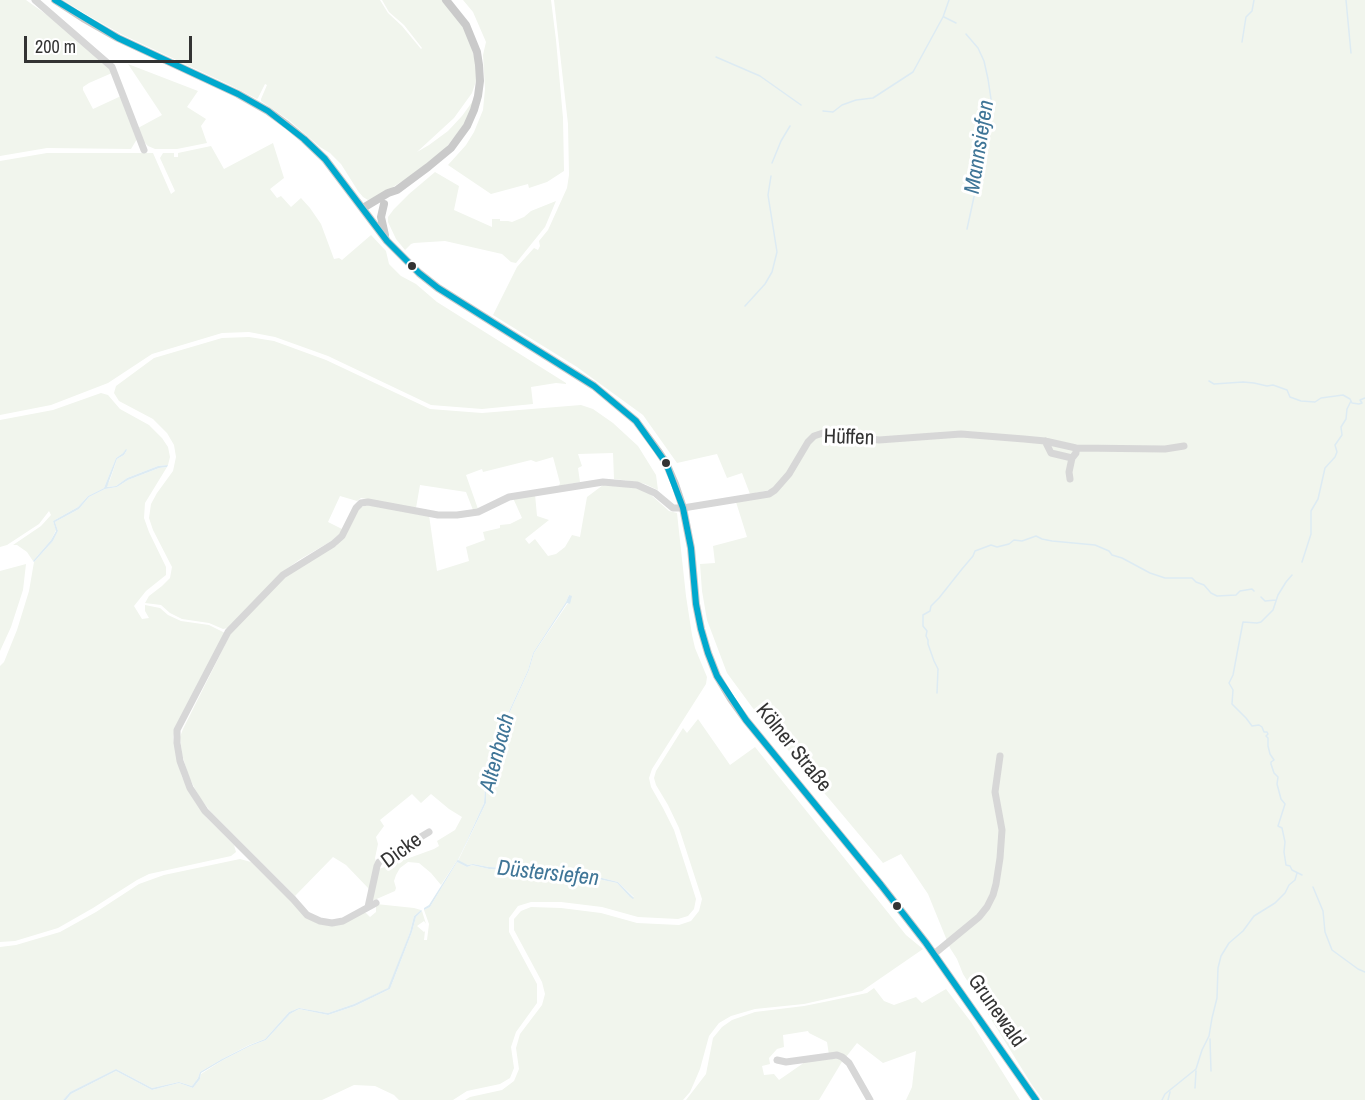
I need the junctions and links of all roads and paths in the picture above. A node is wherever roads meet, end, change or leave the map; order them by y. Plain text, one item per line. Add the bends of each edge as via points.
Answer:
1 (35, 0) edge
2 (55, 0) edge
3 (446, 0) edge
4 (144, 150) dead end
5 (397, 190) junction
6 (384, 204) junction
7 (365, 212) junction
8 (387, 241) junction
9 (1045, 441) junction
10 (1184, 446) dead end
11 (1076, 448) junction
12 (1071, 458) junction
13 (1070, 479) dead end
14 (664, 489) dead end
15 (660, 497) junction
16 (683, 508) junction
17 (1000, 756) dead end
18 (429, 832) dead end
19 (376, 903) dead end
20 (368, 907) junction
21 (930, 948) junction
22 (777, 1060) dead end
23 (1034, 1098) edge
24 (870, 1100) edge

1 - 4 street via 112,67
2 - 7 main road via 99,28 268,111 319,153
3 - 5 main road via 466,25 475,46 480,73 477,101 467,126 451,148
5 - 6 main road
5 - 7 main road
6 - 7 main road
6 - 8 main road via 381,217
7 - 8 main road, Kölner Straße
8 - 16 main road, Kölner Straße via 438,288 594,386 636,422 666,463
9 - 11 street, Hüffen
9 - 12 street via 1051,453
9 - 16 street, Hüffen via 961,434 879,440 823,433 808,442 789,474 769,494
10 - 11 street, Hüffen
11 - 12 street
12 - 13 street
14 - 15 street
15 - 16 street via 673,508
15 - 20 street via 637,485 603,482 509,497 478,512 448,515 361,503 342,536 282,575 228,632 177,730 180,761 196,800 307,915 332,923
16 - 21 main road, Kölner Straße via 701,629 717,676 746,720
17 - 21 street via 994,792 1002,830 993,895 979,917
18 - 20 street, Dicke via 379,862
19 - 20 street
21 - 23 main road, Grunewald
22 - 24 street via 842,1057

